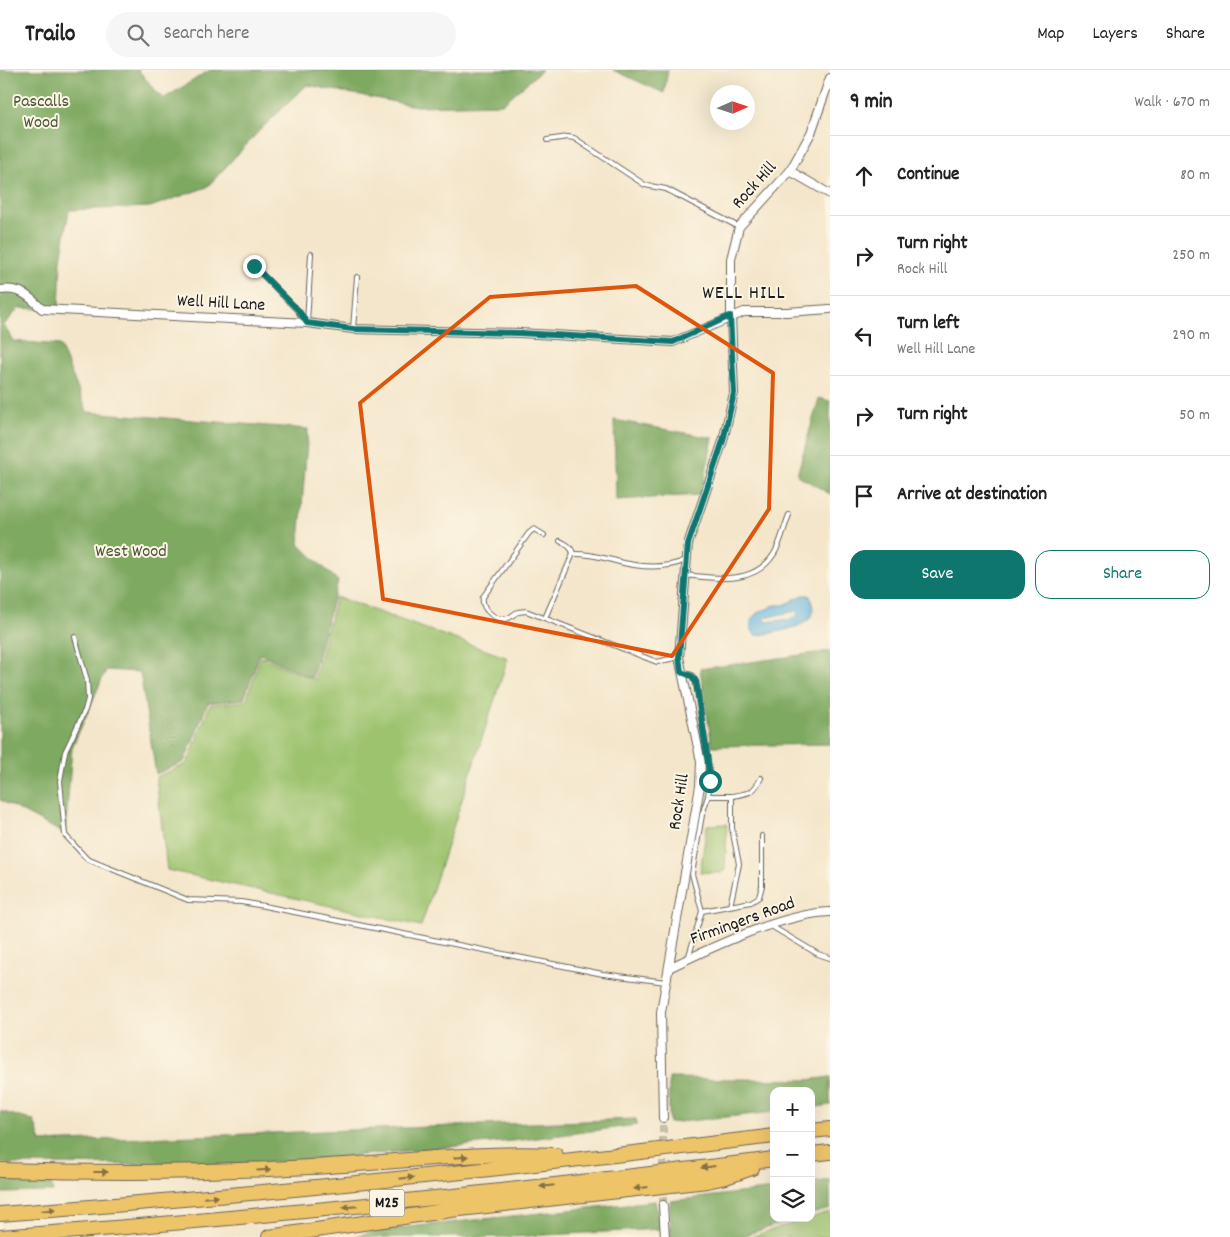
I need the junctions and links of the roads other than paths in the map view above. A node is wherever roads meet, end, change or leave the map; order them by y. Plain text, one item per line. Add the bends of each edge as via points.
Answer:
1 (830, 78) edge
2 (546, 140) dead end
3 (790, 171) junction
4 (830, 194) edge
5 (739, 227) junction
6 (311, 254) dead end
7 (254, 266) dead end
8 (357, 277) dead end
9 (0, 290) edge
10 (830, 309) edge
11 (730, 316) junction
12 (307, 323) junction
13 (353, 329) junction
14 (789, 514) dead end
15 (544, 535) dead end
16 (560, 541) dead end
17 (574, 554) junction
18 (686, 560) junction
19 (685, 575) junction
20 (545, 618) junction
21 (75, 637) dead end
22 (679, 657) junction
23 (681, 672) junction
24 (761, 778) dead end
25 (708, 796) junction
26 (732, 796) junction
27 (762, 836) dead end
28 (730, 906) junction
29 (702, 910) junction
30 (830, 912) edge
31 (771, 926) junction
32 (830, 958) edge
33 (688, 959) junction
34 (668, 968) junction
35 (666, 982) junction
36 (663, 1118) tunnel mouth
37 (830, 1129) edge
38 (815, 1131) edge
39 (770, 1136) edge
40 (830, 1152) edge
41 (815, 1154) edge
42 (601, 1157) junction
43 (770, 1159) edge
44 (770, 1161) edge
45 (0, 1170) edge
46 (663, 1205) tunnel mouth
47 (0, 1214) edge
48 (0, 1237) edge
49 (269, 1237) edge
50 (665, 1237) edge

1 - 3 street, Rock Hill via 811,133
2 - 5 lane via 574,138 645,185 666,189
3 - 4 street
3 - 5 street, Rock Hill
5 - 11 street, Rock Hill via 731,259
6 - 12 lane
7 - 12 lane
8 - 13 lane
9 - 12 street, Well Hill Lane via 26,293 42,309
10 - 11 street, Well Hill Lane via 744,312
11 - 13 street, Well Hill Lane via 673,342 520,333
11 - 18 street, Rock Hill via 734,393 723,441 688,544
12 - 13 street, Well Hill Lane
14 - 19 lane via 774,553 759,570 733,578
15 - 20 lane via 534,529 528,532 482,602 492,614 502,619 526,611
16 - 17 lane via 568,545
17 - 18 lane via 663,567
17 - 20 lane
18 - 19 street, Rock Hill
19 - 22 street, Rock Hill
20 - 22 lane via 657,662
21 - 35 lane via 87,680 88,699 65,752 60,798 64,835 87,859 188,900 241,902 603,974
22 - 23 street, Rock Hill
23 - 25 lane via 692,676 696,682 709,769
23 - 34 street, Rock Hill via 701,762 700,786
24 - 26 lane via 750,793
25 - 26 lane
25 - 29 lane via 692,874
26 - 28 lane via 732,828 739,864
27 - 28 lane via 761,894 751,902
28 - 29 lane
29 - 33 lane
30 - 31 street, Firmingers Road via 809,914
31 - 32 lane
31 - 33 street, Firmingers Road
33 - 34 street, Firmingers Road
34 - 35 street, Rock Hill
35 - 36 street, Rock Hill via 662,1012
37 - 38 highway
39 - 42 highway, M25
40 - 41 highway
45 -> 42 highway, M25 via 192,1172 484,1155
47 -> 42 highway, M25 via 322,1187
43 -> 48 highway, M25 via 352,1207
44 -> 49 highway, M25 via 707,1180 451,1210
46 - 50 street

